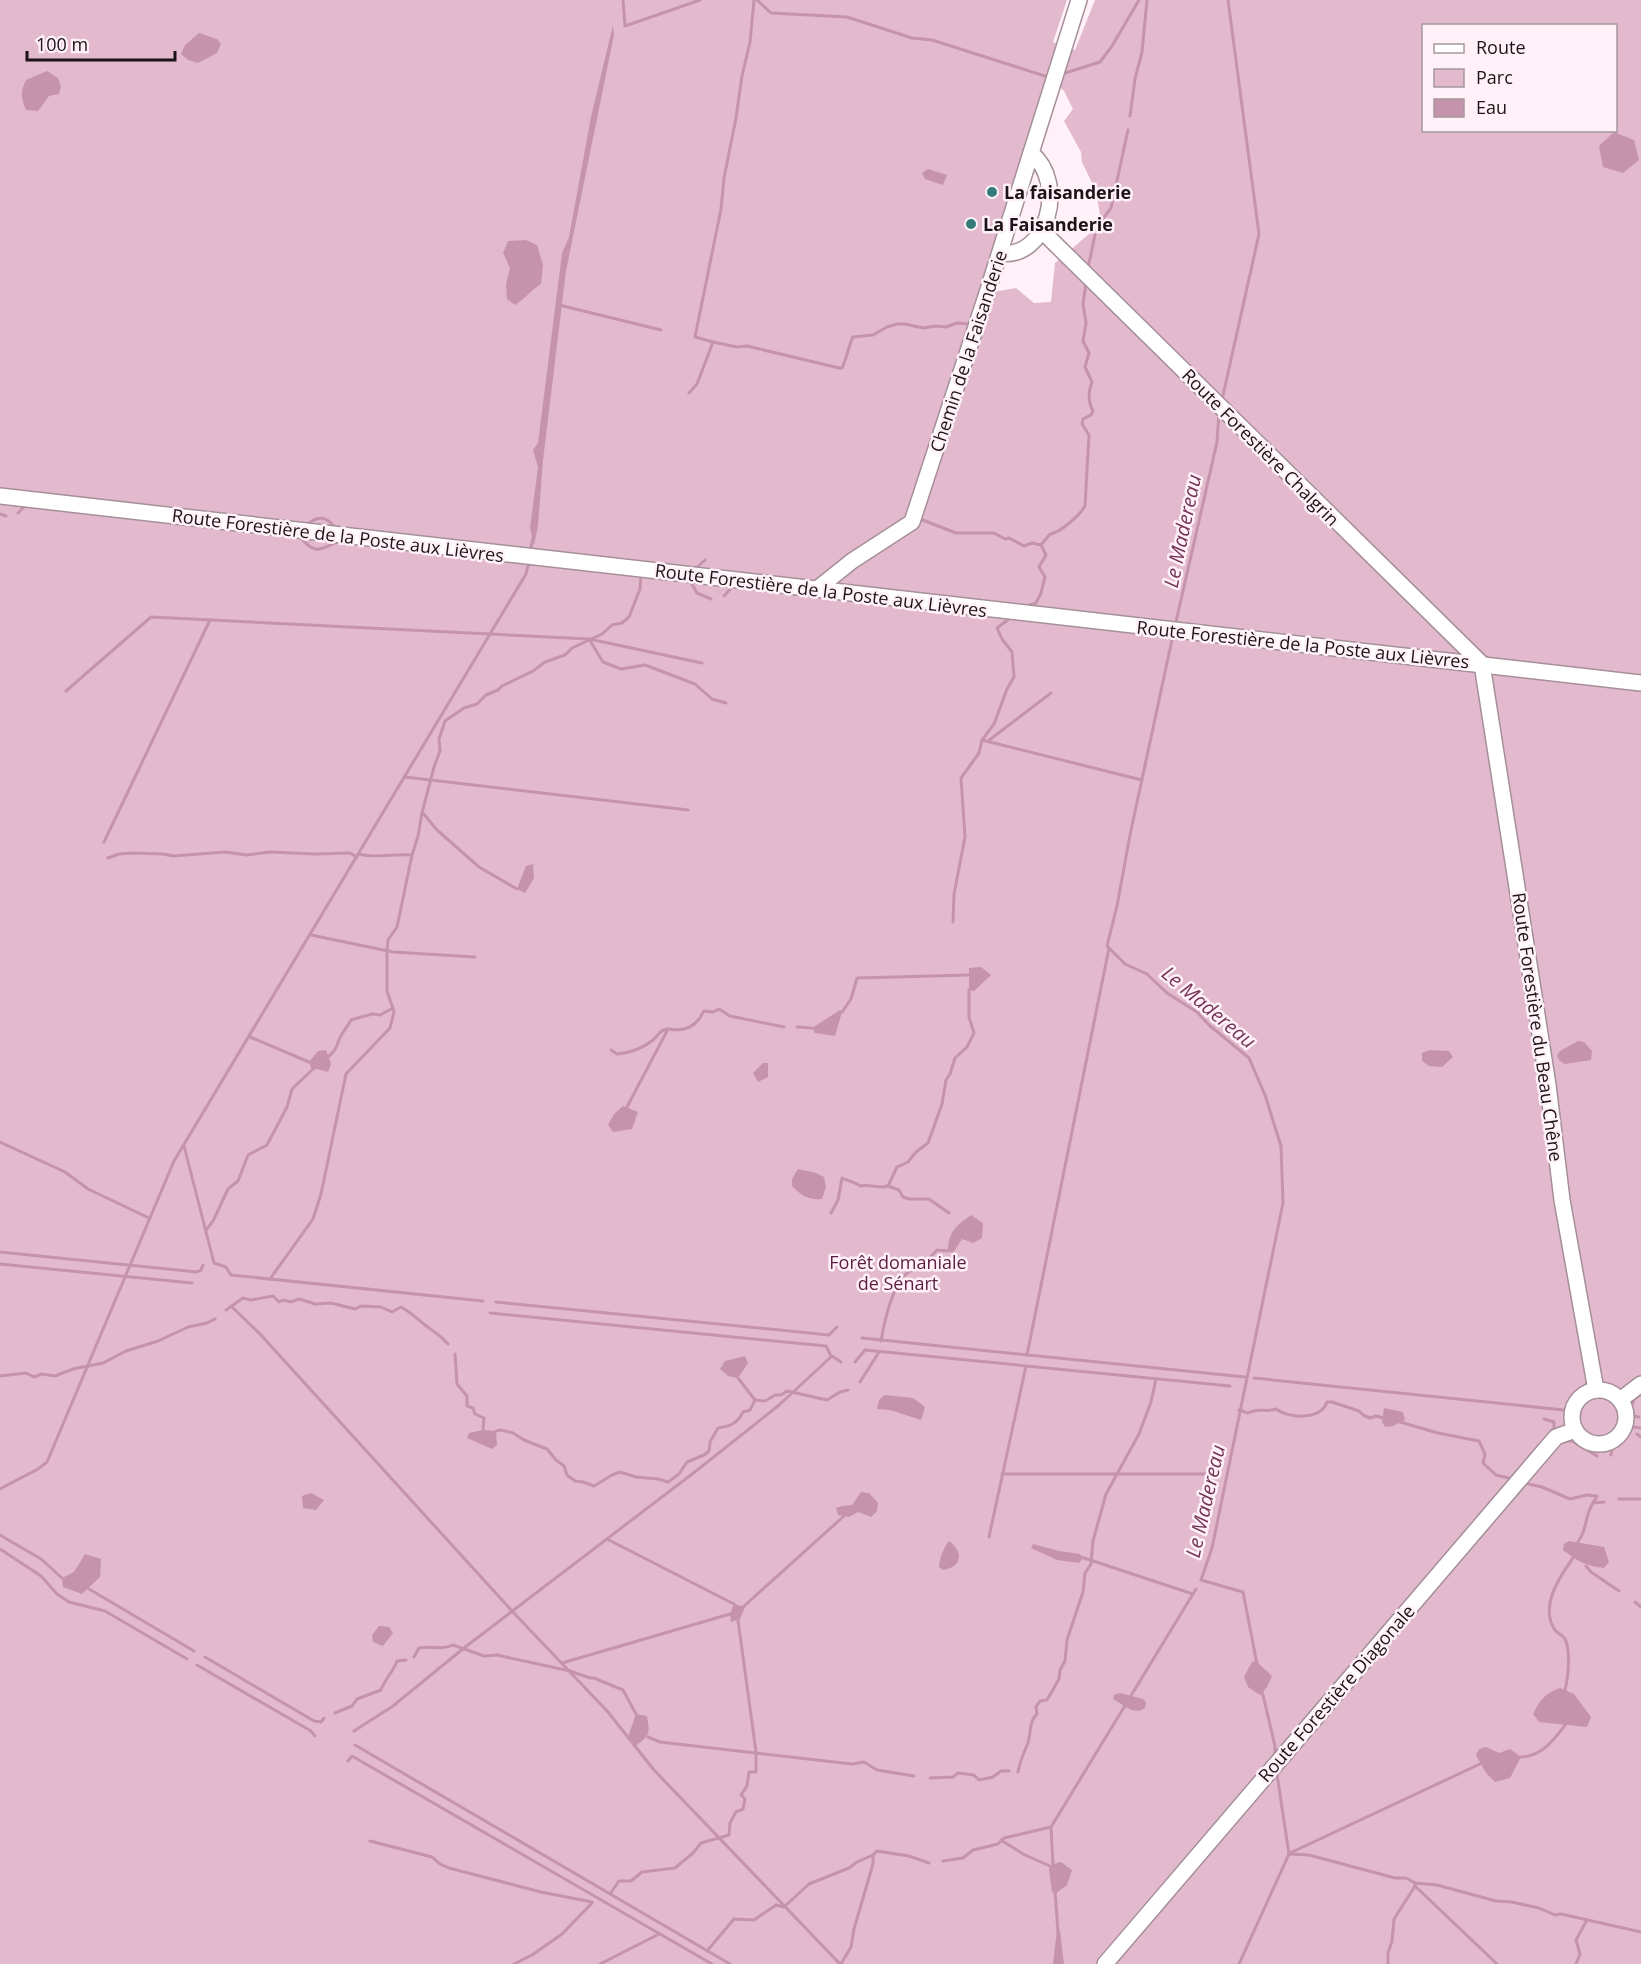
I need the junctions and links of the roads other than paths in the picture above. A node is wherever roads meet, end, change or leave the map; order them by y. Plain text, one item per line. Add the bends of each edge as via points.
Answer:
1 (1079, 0) edge
2 (1030, 153) junction
3 (1041, 230) junction
4 (1000, 253) junction
5 (0, 496) edge
6 (817, 590) junction
7 (1482, 664) junction
8 (1641, 683) edge
9 (1641, 1384) edge
10 (1596, 1390) junction
11 (1620, 1400) junction
12 (1575, 1430) junction
13 (1105, 1964) edge

1 - 2 street, Chemin de la Faisanderie
2 - 3 street via 1045,169 1050,189 1049,213
2 - 4 street, Chemin de la Faisanderie
3 - 4 street via 1019,251
3 - 7 street, Route Forestière Chalgrin
4 - 6 street, Chemin de la Faisanderie via 912,522 852,561
5 - 6 street, Route Forestière de la Poste aux Lièvres
6 - 7 street, Route Forestière de la Poste aux Lièvres
7 - 8 street, Route Forestière de la Poste aux Lièvres
7 - 10 street, Route Forestière du Beau Chêne via 1548,1085 1562,1200
9 - 11 street
10 - 11 street
10 - 12 street via 1578,1401 1572,1416
11 - 12 street via 1625,1424 1611,1441 1590,1443
12 - 13 street, Route Forestière Diagonale via 1557,1437

